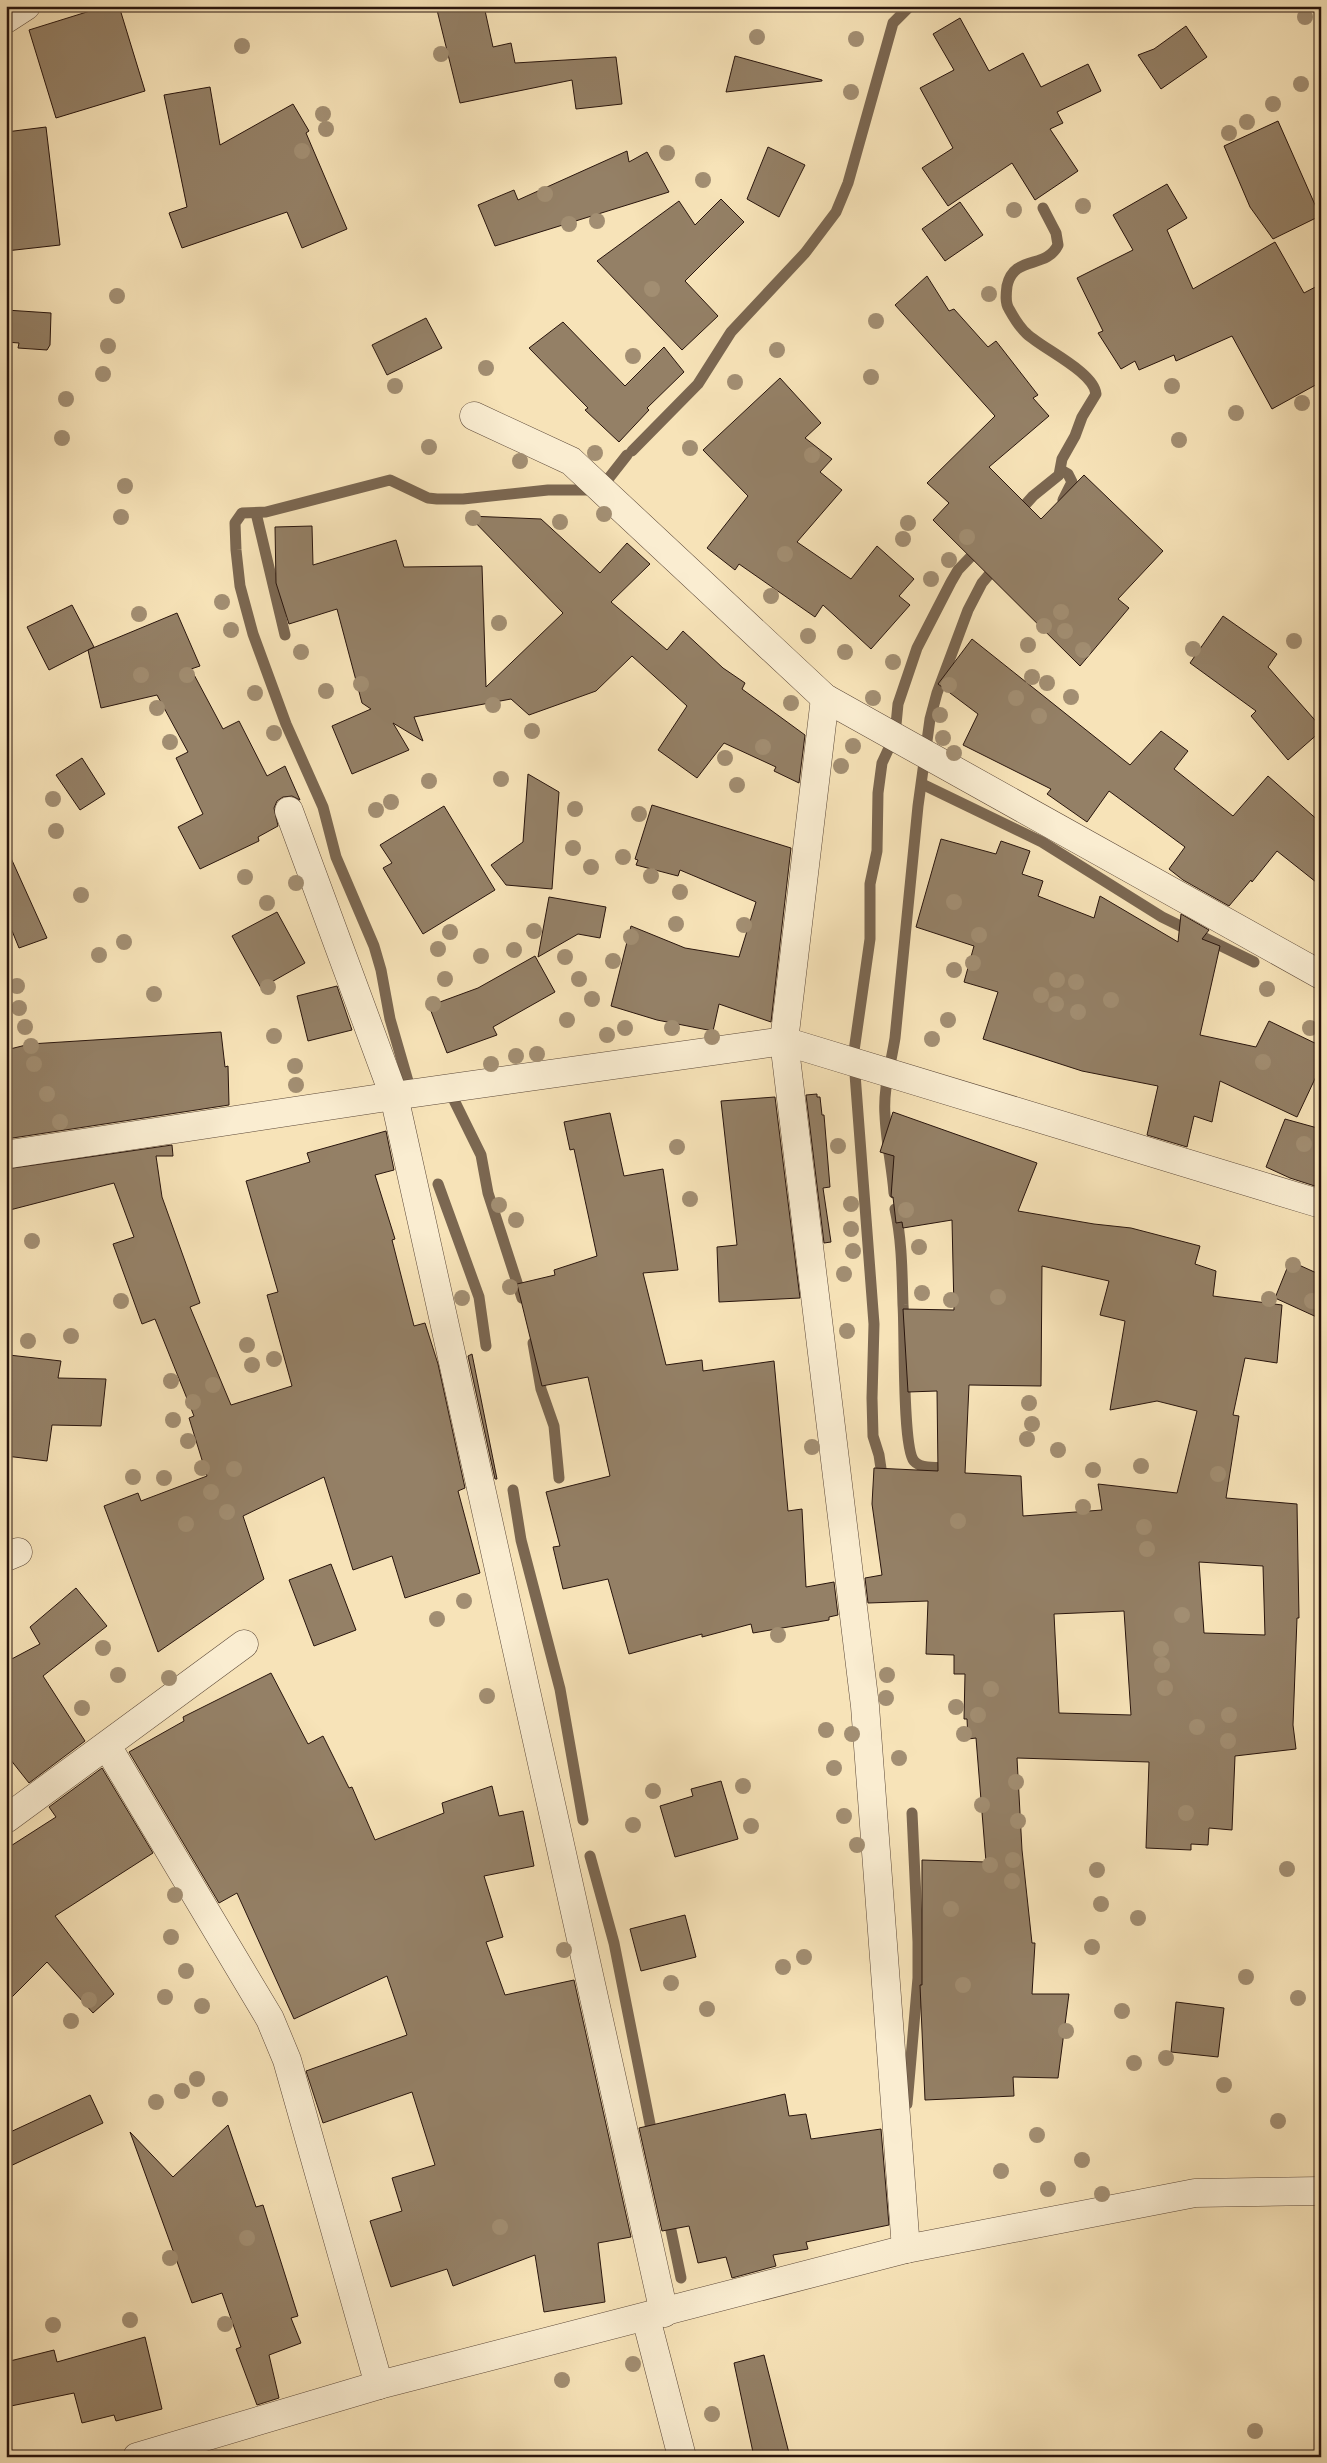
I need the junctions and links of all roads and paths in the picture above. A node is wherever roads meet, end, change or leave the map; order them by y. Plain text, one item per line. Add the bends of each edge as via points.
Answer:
1 (26, 6) edge
2 (6, 19) edge
3 (474, 416) dead end
4 (825, 698) junction
5 (290, 811) dead end
6 (1321, 975) edge
7 (784, 1041) junction
8 (394, 1096) junction
9 (10, 1154) dead end
10 (1321, 1204) edge
11 (244, 1644) dead end
12 (107, 1746) junction
13 (6, 1819) edge
14 (1321, 2191) edge
15 (906, 2249) junction
16 (655, 2316) junction
17 (379, 2385) junction
18 (137, 2457) edge
19 (682, 2457) edge

1 - 2 street
3 - 4 street via 571,461
4 - 6 street
4 - 7 street
5 - 8 street
7 - 8 street
7 - 10 street
7 - 15 street via 865,1706
8 - 9 street
8 - 16 street
11 - 12 street
12 - 13 street
12 - 17 street via 270,2019 287,2060
14 - 15 street via 1195,2193
15 - 16 street
16 - 17 street
16 - 19 street
17 - 18 street

